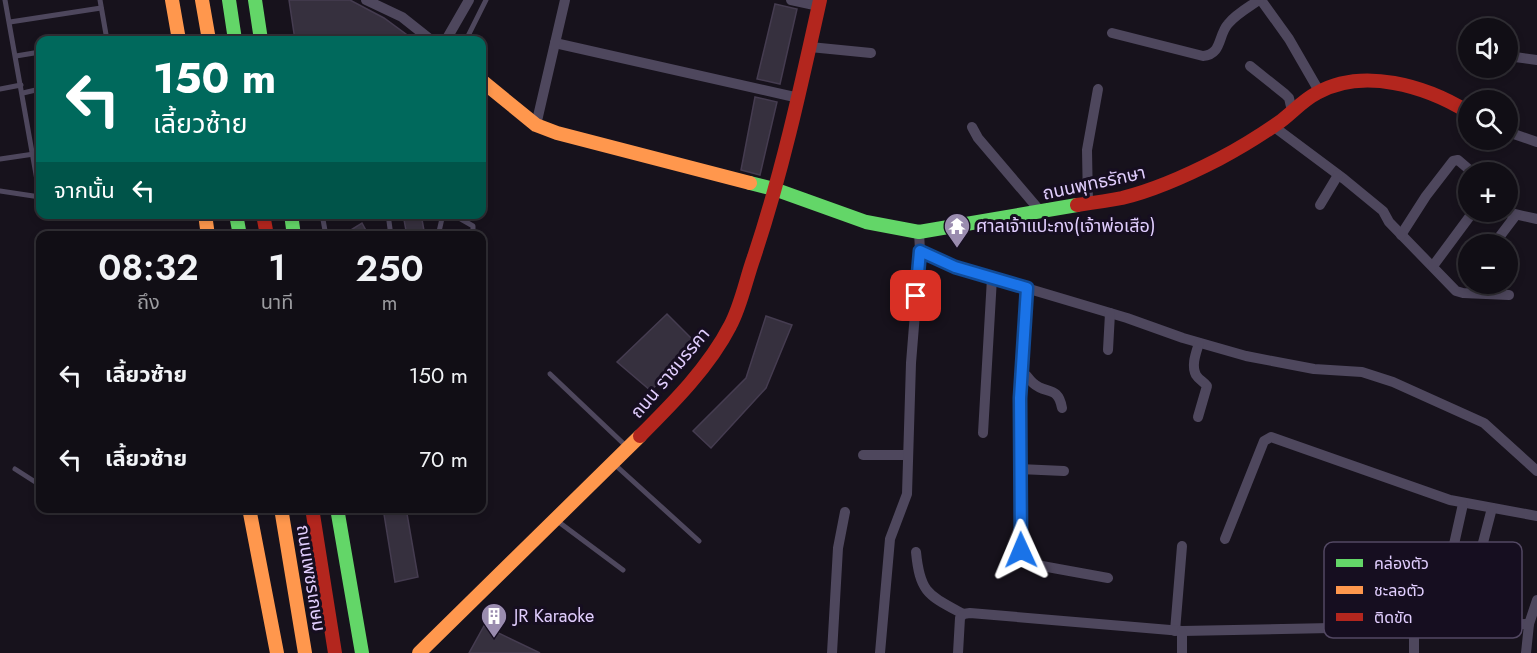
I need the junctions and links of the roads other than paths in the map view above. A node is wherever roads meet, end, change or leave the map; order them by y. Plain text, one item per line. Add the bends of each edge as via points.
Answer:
1 (5, 0) edge
2 (100, 0) edge
3 (172, 0) edge
4 (202, 0) edge
5 (229, 0) edge
6 (255, 0) edge
7 (366, 0) edge
8 (469, 0) edge
9 (486, 0) edge
10 (565, 0) edge
11 (791, 0) edge
12 (1260, 0) edge
13 (819, 3) edge
14 (101, 8) junction
15 (205, 19) junction
16 (10, 22) junction
17 (1112, 33) dead end
18 (106, 36) edge
19 (178, 36) edge
20 (200, 36) edge
21 (208, 36) edge
22 (235, 36) edge
23 (260, 36) edge
24 (426, 36) edge
25 (448, 36) edge
26 (468, 36) edge
27 (555, 43) junction
28 (810, 47) junction
29 (36, 53) edge
30 (871, 53) dead end
31 (16, 56) junction
32 (1518, 57) edge
33 (1537, 60) edge
34 (1250, 66) dead end
35 (486, 84) edge
36 (21, 85) junction
37 (0, 89) edge
38 (1098, 89) dead end
39 (36, 90) edge
40 (1319, 91) junction
41 (22, 93) junction
42 (799, 98) junction
43 (1458, 106) edge
44 (1292, 111) junction
45 (536, 125) junction
46 (1273, 126) junction
47 (972, 127) dead end
48 (1518, 135) edge
49 (36, 140) edge
50 (32, 141) junction
51 (1537, 141) edge
52 (34, 154) junction
53 (0, 159) edge
54 (36, 162) edge
55 (1460, 162) edge
56 (1338, 175) junction
57 (774, 189) junction
58 (0, 191) edge
59 (36, 196) edge
60 (1088, 204) junction
61 (1320, 205) dead end
62 (1041, 212) junction
63 (1518, 215) edge
64 (461, 219) edge
65 (1537, 219) edge
66 (1466, 222) edge
67 (473, 231) edge
68 (919, 232) junction
69 (1401, 235) junction
70 (920, 251) junction
71 (1433, 266) junction
72 (992, 278) junction
73 (1027, 288) junction
74 (1509, 295) dead end
75 (1110, 313) junction
76 (1199, 343) junction
77 (1108, 350) dead end
78 (1022, 373) junction
79 (550, 374) dead end
80 (1062, 408) dead end
81 (1198, 417) dead end
82 (984, 433) dead end
83 (627, 447) junction
84 (864, 455) dead end
85 (908, 455) junction
86 (612, 462) junction
87 (15, 469) dead end
88 (1019, 470) junction
89 (1064, 471) dead end
90 (1537, 471) edge
91 (36, 482) edge
92 (1463, 504) junction
93 (1492, 508) junction
94 (845, 512) dead end
95 (250, 513) edge
96 (282, 513) edge
97 (313, 513) edge
98 (338, 513) edge
99 (1537, 516) edge
100 (554, 519) junction
101 (1224, 540) dead end
102 (699, 542) dead end
103 (1454, 542) edge
104 (1483, 542) edge
105 (1182, 546) dead end
106 (916, 552) dead end
107 (623, 570) dead end
108 (1108, 578) dead end
109 (1537, 600) edge
110 (963, 614) junction
111 (1522, 624) edge
112 (1529, 624) junction
113 (1324, 628) edge
114 (1178, 631) junction
115 (424, 651) edge
116 (276, 653) edge
117 (306, 653) edge
118 (335, 653) edge
119 (362, 653) edge
120 (832, 653) edge
121 (880, 653) edge
122 (958, 653) edge
123 (1182, 653) edge
124 (1526, 653) edge

1 - 16 lane
2 - 14 lane
3 - 19 main road
4 - 15 main road
5 - 22 main road
6 - 23 main road
7 - 24 street via 402,17
8 - 25 street
9 - 26 lane
10 - 27 street
11 - 13 street
12 - 17 street via 1227,25 1210,56
12 - 40 street via 1289,39
13 - 28 main road, ถนน ราชมรรคา
14 - 16 lane
14 - 18 lane
15 - 20 main road
15 - 21 main road
16 - 31 lane
27 - 42 street
27 - 45 street
28 - 30 street
28 - 42 main road, ถนน ราชมรรคา
29 - 31 lane
31 - 36 lane
32 - 33 street
34 - 44 street via 1289,98
35 - 45 main road
36 - 37 lane
36 - 41 lane
38 - 60 street via 1087,150
39 - 41 lane
40 - 43 main road, ถนนพุทธรักษา via 1384,83 1408,86
40 - 44 main road, ถนนพุทธรักษา
41 - 50 lane
42 - 57 main road, ถนน ราชมรรคา
44 - 46 main road, ถนนพุทธรักษา
45 - 57 main road, ถนนพุทธรักษา
46 - 56 street
46 - 60 main road, ถนนพุทธรักษา via 1193,173 1143,192
47 - 62 street
48 - 51 street
49 - 50 lane
50 - 52 lane
52 - 53 lane
52 - 54 lane
55 - 69 street via 1453,161
56 - 61 street
56 - 69 street via 1383,211
57 - 68 main road, ถนนพุทธรักษา via 866,222
57 - 83 main road, ถนน ราชมรรคา via 731,326 665,411
58 - 59 lane
60 - 62 main road, ถนนพุทธรักษา
62 - 68 main road, ถนนพุทธรักษา
63 - 65 street
64 - 67 lane via 473,226
66 - 71 street
68 - 70 street
69 - 71 street
70 - 72 street
70 - 85 street
71 - 74 street via 1456,291
72 - 73 street
72 - 82 street
73 - 75 street
73 - 78 street
75 - 76 street
75 - 77 street
76 - 81 street via 1195,374 1207,386
76 - 90 street via 1314,369 1362,372 1393,382 1484,423
78 - 80 street via 1036,385 1055,393
78 - 88 street
79 - 83 lane
83 - 86 main road, ถนน ราชมรรคา
84 - 85 street
85 - 121 street via 907,494 890,539
86 - 100 main road, ถนน ราชมรรคา
86 - 102 lane
87 - 91 lane
88 - 89 street
88 - 108 street via 1023,558 1031,564
92 - 93 street
92 - 101 street via 1271,437 1264,441
92 - 103 street
93 - 99 street
93 - 104 street
94 - 120 street via 838,548
95 - 116 main road
96 - 117 main road, ถนนเพชรเกษม
97 - 118 main road, ถนนเพชรเกษม
98 - 119 main road
100 - 107 lane
100 - 115 main road, ถนน ราชมรรคา
105 - 114 street
106 - 110 street via 921,582 940,602
109 - 112 street
110 - 114 street
110 - 122 street via 958,624
111 - 112 street
112 - 124 street
113 - 114 street
114 - 123 street

